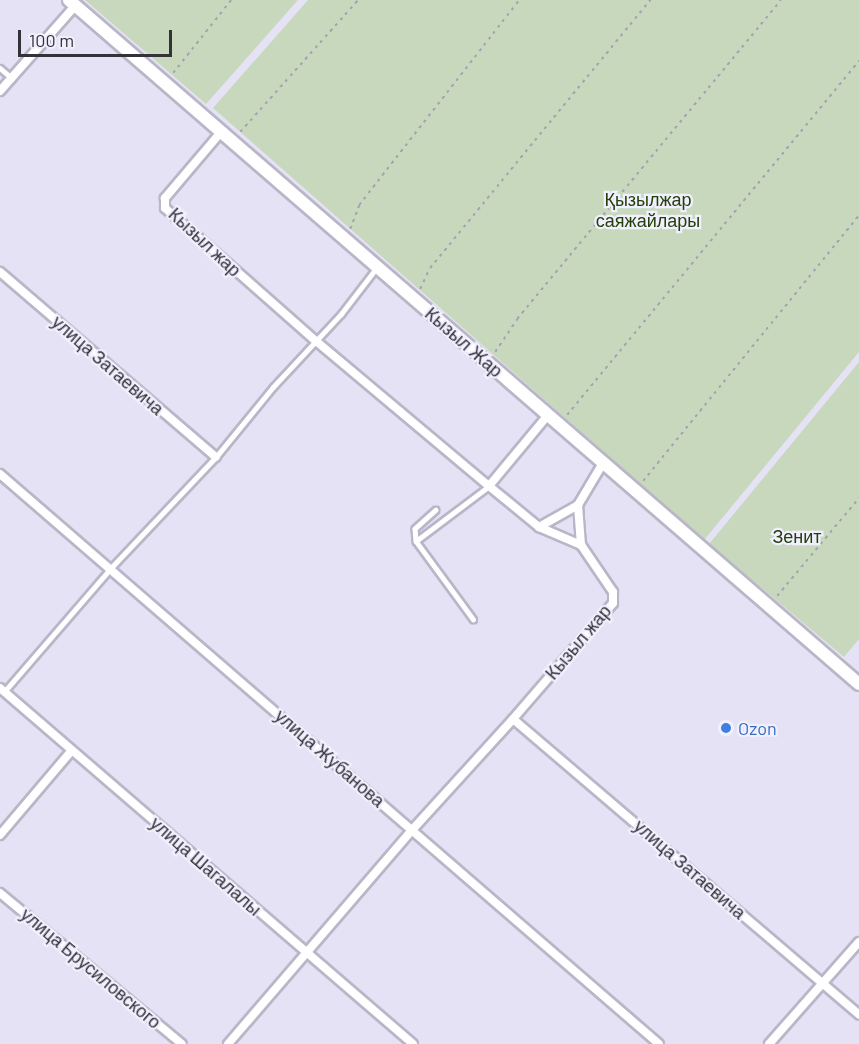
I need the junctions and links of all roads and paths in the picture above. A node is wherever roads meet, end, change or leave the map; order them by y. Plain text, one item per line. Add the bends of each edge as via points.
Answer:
1 (231, 0) edge
2 (358, 0) edge
3 (519, 0) edge
4 (650, 0) edge
5 (781, 0) edge
6 (72, 3) edge
7 (859, 61) edge
8 (0, 68) edge
9 (12, 78) junction
10 (164, 83) junction
11 (0, 91) edge
12 (221, 132) junction
13 (232, 141) junction
14 (859, 215) edge
15 (347, 241) junction
16 (377, 267) junction
17 (0, 272) edge
18 (416, 301) junction
19 (316, 341) junction
20 (487, 362) junction
21 (548, 416) junction
22 (561, 427) junction
23 (216, 457) junction
24 (603, 463) junction
25 (0, 474) edge
26 (489, 486) junction
27 (635, 491) junction
28 (859, 498) edge
29 (578, 505) junction
30 (436, 510) dead end
31 (539, 527) junction
32 (416, 541) junction
33 (581, 545) junction
34 (110, 569) junction
35 (769, 606) junction
36 (473, 619) dead end
37 (859, 684) edge
38 (2, 690) edge
39 (513, 719) junction
40 (72, 750) junction
41 (413, 829) junction
42 (0, 834) edge
43 (0, 892) edge
44 (859, 942) edge
45 (306, 953) junction
46 (823, 983) junction
47 (859, 1015) edge
48 (182, 1044) edge
49 (228, 1044) edge
50 (413, 1044) edge
51 (659, 1044) edge
52 (769, 1044) edge

1 - 10 path
2 - 13 path
3 - 15 path via 359,205
4 - 18 path via 430,268
5 - 20 path via 517,319
6 - 9 street
6 - 10 main road, Кызыл Жар
7 - 22 path via 577,401
8 - 9 lane
9 - 11 street
10 - 12 main road, Кызыл Жар
12 - 13 main road, Кызыл Жар
12 - 19 street, Кызыл жар via 165,198 165,208
13 - 15 main road, Кызыл Жар
14 - 27 path
15 - 16 main road, Кызыл Жар
16 - 18 main road, Кызыл Жар
16 - 19 lane
17 - 23 street, улица Затаевича
18 - 20 main road, Кызыл Жар
19 - 23 lane
19 - 26 street, Кызыл жар
20 - 21 main road, Кызыл Жар
21 - 22 main road, Кызыл Жар
21 - 26 street
22 - 24 main road, Кызыл Жар
23 - 34 lane
24 - 27 main road, Кызыл Жар
24 - 29 street
25 - 34 street, улица Жубанова
26 - 31 street, Кызыл жар
26 - 32 lane
27 - 35 main road, Кызыл Жар
28 - 35 path
29 - 31 street
29 - 33 street, Кызыл жар
30 - 32 lane via 415,529
31 - 33 street, Кызыл жар
32 - 36 lane
33 - 39 street, Кызыл жар via 613,592 613,603
34 - 38 lane
34 - 41 street, улица Жубанова
35 - 37 main road, Кызыл Жар
38 - 40 street, улица Шагалалы
39 - 41 street, Кызыл жар
39 - 46 street, улица Затаевича
40 - 42 street
40 - 45 street, улица Шагалалы
41 - 45 street, Кызыл жар
41 - 51 street, улица Жубанова
43 - 48 street, улица Брусиловского
44 - 46 street
45 - 49 street, Кызыл жар
45 - 50 street, улица Шагалалы
46 - 47 street, улица Затаевича
46 - 52 street

